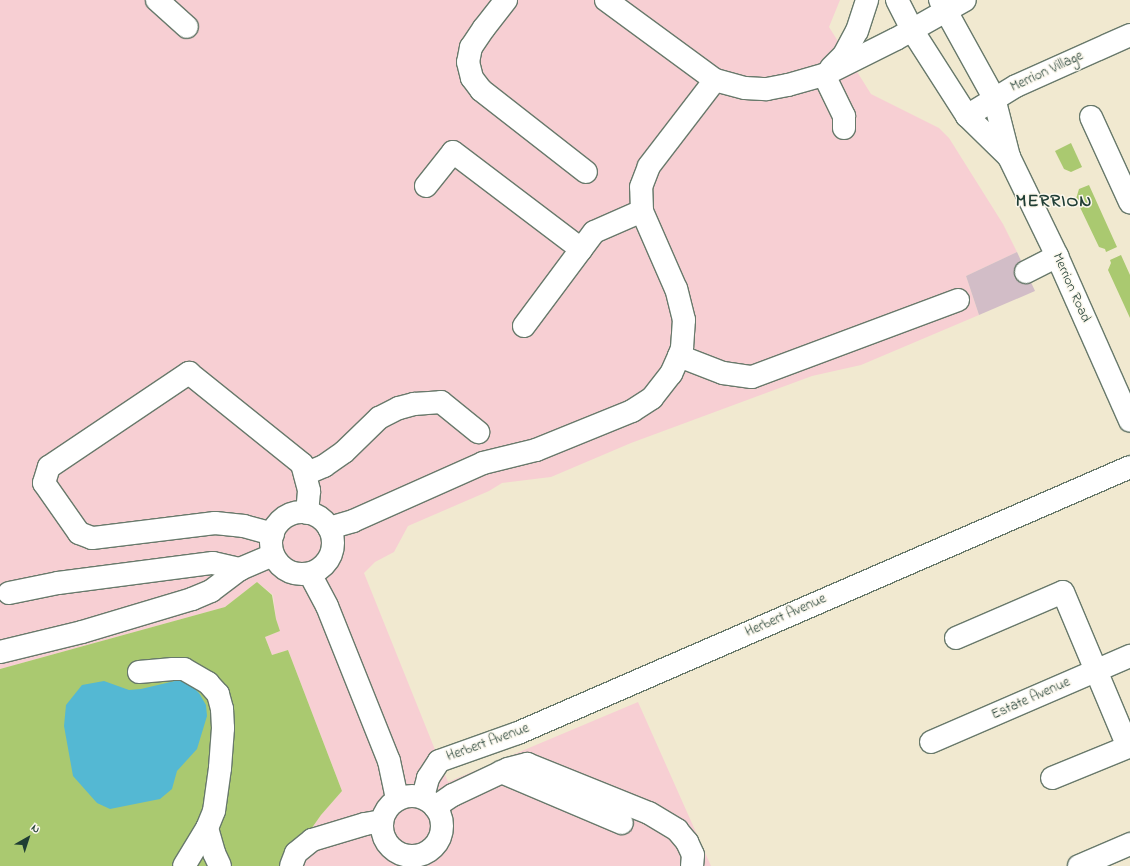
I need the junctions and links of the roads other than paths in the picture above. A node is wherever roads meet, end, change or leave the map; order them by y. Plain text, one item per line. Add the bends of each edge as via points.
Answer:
1 (157, 0) edge
2 (506, 0) edge
3 (606, 0) edge
4 (867, 0) edge
5 (897, 0) edge
6 (965, 0) edge
7 (943, 6) edge
8 (187, 27) dead end
9 (912, 30) junction
10 (1130, 35) edge
11 (824, 75) junction
12 (715, 80) junction
13 (994, 98) junction
14 (967, 116) junction
15 (1091, 117) dead end
16 (844, 128) dead end
17 (1009, 157) junction
18 (586, 172) dead end
19 (426, 186) dead end
20 (1130, 202) edge
21 (642, 211) junction
22 (581, 249) junction
23 (1057, 256) junction
24 (1026, 272) dead end
25 (958, 300) dead end
26 (524, 326) dead end
27 (679, 356) junction
28 (1130, 421) edge
29 (478, 432) dead end
30 (1130, 467) edge
31 (305, 474) junction
32 (307, 513) junction
33 (329, 528) junction
34 (273, 544) junction
35 (240, 569) junction
36 (310, 574) junction
37 (9, 593) dead end
38 (956, 638) dead end
39 (0, 652) edge
40 (1130, 656) edge
41 (1096, 671) junction
42 (140, 672) dead end
43 (931, 742) dead end
44 (502, 772) junction
45 (1052, 778) dead end
46 (397, 799) junction
47 (429, 802) junction
48 (382, 821) junction
49 (622, 823) dead end
50 (207, 828) junction
51 (1130, 844) edge
52 (184, 866) edge
53 (220, 866) edge
54 (291, 866) edge
55 (692, 866) edge
56 (1079, 866) edge

1 - 8 street
2 - 18 street via 471,47 468,62 472,78 481,90
3 - 12 street
4 - 11 street via 857,31 844,55
5 - 9 street, Merrion Road
6 - 7 street
7 - 9 street
7 - 13 street, Merrion Road
9 - 11 street
9 - 14 street, Merrion Road
10 - 13 street, Merrion Village
11 - 12 street via 767,89 745,88
11 - 16 street via 844,116
12 - 21 street via 648,166 641,187
13 - 14 street, Merrion Village
13 - 17 street, Merrion Road
14 - 17 street, Merrion Road
15 - 20 street
17 - 23 street, Merrion Road
19 - 22 street via 453,152
21 - 22 street via 594,232
21 - 27 street via 676,290 684,320
22 - 26 street
23 - 24 street
23 - 28 street, Merrion Road
25 - 27 street via 752,377 723,373
27 - 33 street via 671,374 652,398 632,411 536,450 482,463 353,521
29 - 31 street via 441,402 414,404 379,418 344,452 324,466
30 - 47 street, Herbert Avenue via 518,733 440,761 428,778
31 - 32 street via 309,491
31 - 34 street via 302,464 188,373 49,467 44,483 79,533 92,538 215,523 244,526
32 - 33 street via 317,516
32 - 34 street via 299,512 282,519 274,529
33 - 36 street via 332,552 327,561
34 - 35 street
34 - 36 street via 277,562 284,569 299,574
35 - 37 street via 213,563 58,582
35 - 39 street via 211,591 192,599 82,632
36 - 46 street via 327,606 389,761
38 - 41 street via 1063,592
40 - 41 street, Estate Avenue
41 - 43 street, Estate Avenue
41 - 45 street via 1128,747
42 - 50 street via 184,669 208,683 218,694 223,728 220,768 214,811
44 - 47 street via 453,796
44 - 49 street
44 - 55 street via 527,764 649,813 676,830 688,842 693,855
46 - 47 street via 406,796
46 - 48 street via 385,812
47 - 48 street via 441,819 441,833 432,848 419,854 406,855 390,846 382,830
48 - 54 street via 312,840 296,853
50 - 52 street
50 - 53 street
51 - 56 street

